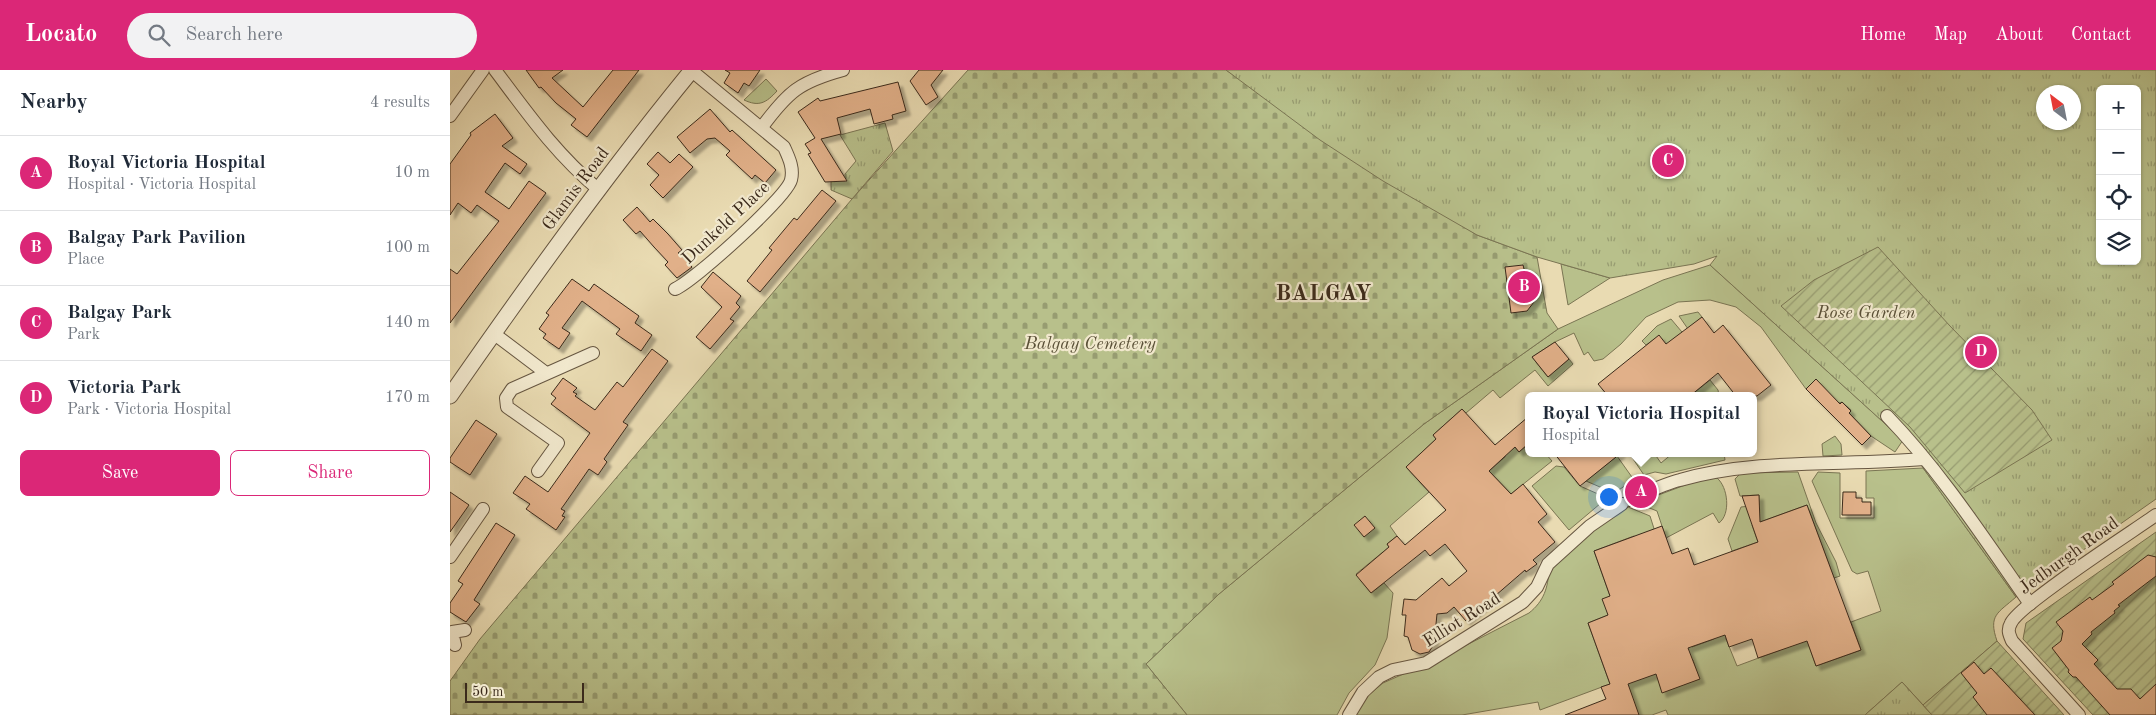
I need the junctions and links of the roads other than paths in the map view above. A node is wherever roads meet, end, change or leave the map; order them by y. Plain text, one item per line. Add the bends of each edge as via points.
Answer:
1 (483, 70) edge
2 (495, 70) edge
3 (692, 70) edge
4 (843, 70) edge
5 (450, 116) edge
6 (762, 127) junction
7 (599, 190) junction
8 (675, 289) dead end
9 (493, 333) junction
10 (593, 353) dead end
11 (546, 373) junction
12 (450, 396) edge
13 (1887, 416) dead end
14 (1924, 459) junction
15 (538, 471) dead end
16 (483, 508) dead end
17 (2156, 515) edge
18 (450, 555) edge
19 (2030, 604) junction
20 (1349, 715) edge
21 (2079, 715) edge

1 - 5 street
2 - 7 street via 552,144
3 - 6 street, Dunkeld Place
3 - 7 street, Glamis Road
4 - 6 street via 797,87 782,100
6 - 8 street, Dunkeld Place via 784,147 792,163 791,181 779,198 718,256 687,284
7 - 9 street, Glamis Road
9 - 11 street
9 - 12 street, Glamis Road
10 - 11 street
11 - 15 street via 512,389 506,398 507,407 558,443
13 - 14 street
14 - 19 street via 1956,498
14 - 20 street, Elliot Road via 1732,469 1679,480 1626,502 1590,526 1548,564 1537,586 1523,602 1426,663 1393,670 1379,677 1363,692
16 - 18 street
17 - 19 street, Jedburgh Road
19 - 21 street, Jedburgh Road via 2011,621 2008,631 2012,641

